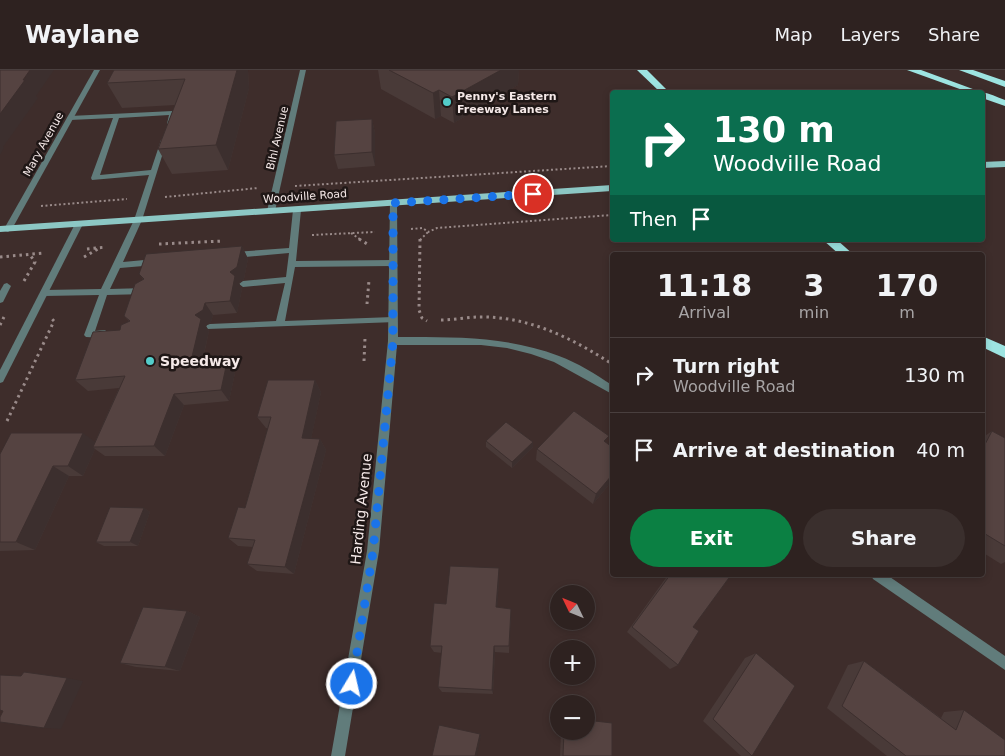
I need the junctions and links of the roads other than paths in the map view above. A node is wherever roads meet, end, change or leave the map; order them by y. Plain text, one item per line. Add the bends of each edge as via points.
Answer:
1 (97, 70) edge
2 (303, 70) edge
3 (642, 70) edge
4 (912, 70) edge
5 (964, 70) edge
6 (1005, 84) edge
7 (663, 90) edge
8 (970, 90) edge
9 (985, 96) edge
10 (1005, 103) edge
11 (117, 115) junction
12 (70, 118) junction
13 (1005, 164) edge
14 (985, 165) edge
15 (154, 172) junction
16 (610, 188) edge
17 (393, 203) junction
18 (297, 210) junction
19 (270, 211) junction
20 (138, 220) junction
21 (79, 224) junction
22 (4, 229) edge
23 (832, 242) edge
24 (293, 250) junction
25 (844, 252) edge
26 (224, 256) edge
27 (166, 261) edge
28 (393, 263) junction
29 (292, 264) junction
30 (116, 265) junction
31 (290, 280) junction
32 (243, 284) dead end
33 (0, 286) edge
34 (147, 291) edge
35 (104, 292) junction
36 (44, 293) junction
37 (0, 300) edge
38 (393, 320) junction
39 (280, 324) junction
40 (210, 327) dead end
41 (116, 333) edge
42 (393, 341) junction
43 (985, 342) edge
44 (1005, 352) edge
45 (1, 375) edge
46 (610, 389) edge
47 (880, 577) edge
48 (1005, 664) edge
49 (338, 756) edge

1 - 12 street, Mary Avenue
2 - 19 street, Bihl Avenue
3 - 7 highway
4 - 8 highway
5 - 6 highway
9 - 10 highway
11 - 12 street
11 - 15 street via 173,113
11 - 15 street via 95,178
12 - 22 street, Mary Avenue via 20,207
13 - 14 main road
15 - 20 street
16 - 17 main road, Woodville Road
17 - 18 main road, Woodville Road
17 - 28 street, Harding Avenue
18 - 19 main road, Woodville Road
18 - 24 street
19 - 20 main road, Woodville Road
20 - 21 main road, Woodville Road
20 - 30 street
21 - 22 main road, Woodville Road
21 - 36 street
23 - 25 highway
24 - 26 street
24 - 29 street
27 - 30 street
28 - 29 street
28 - 38 street, Harding Avenue
29 - 31 street
30 - 35 street
31 - 32 street
31 - 39 street
33 - 37 street via 8,286
34 - 35 street
35 - 36 street
35 - 41 street via 89,335
36 - 45 street
38 - 39 street
38 - 42 street, Harding Avenue
39 - 40 street
42 - 46 street via 490,340 526,347 564,361
42 - 49 street, Harding Avenue via 373,552
43 - 44 highway
47 - 48 street

